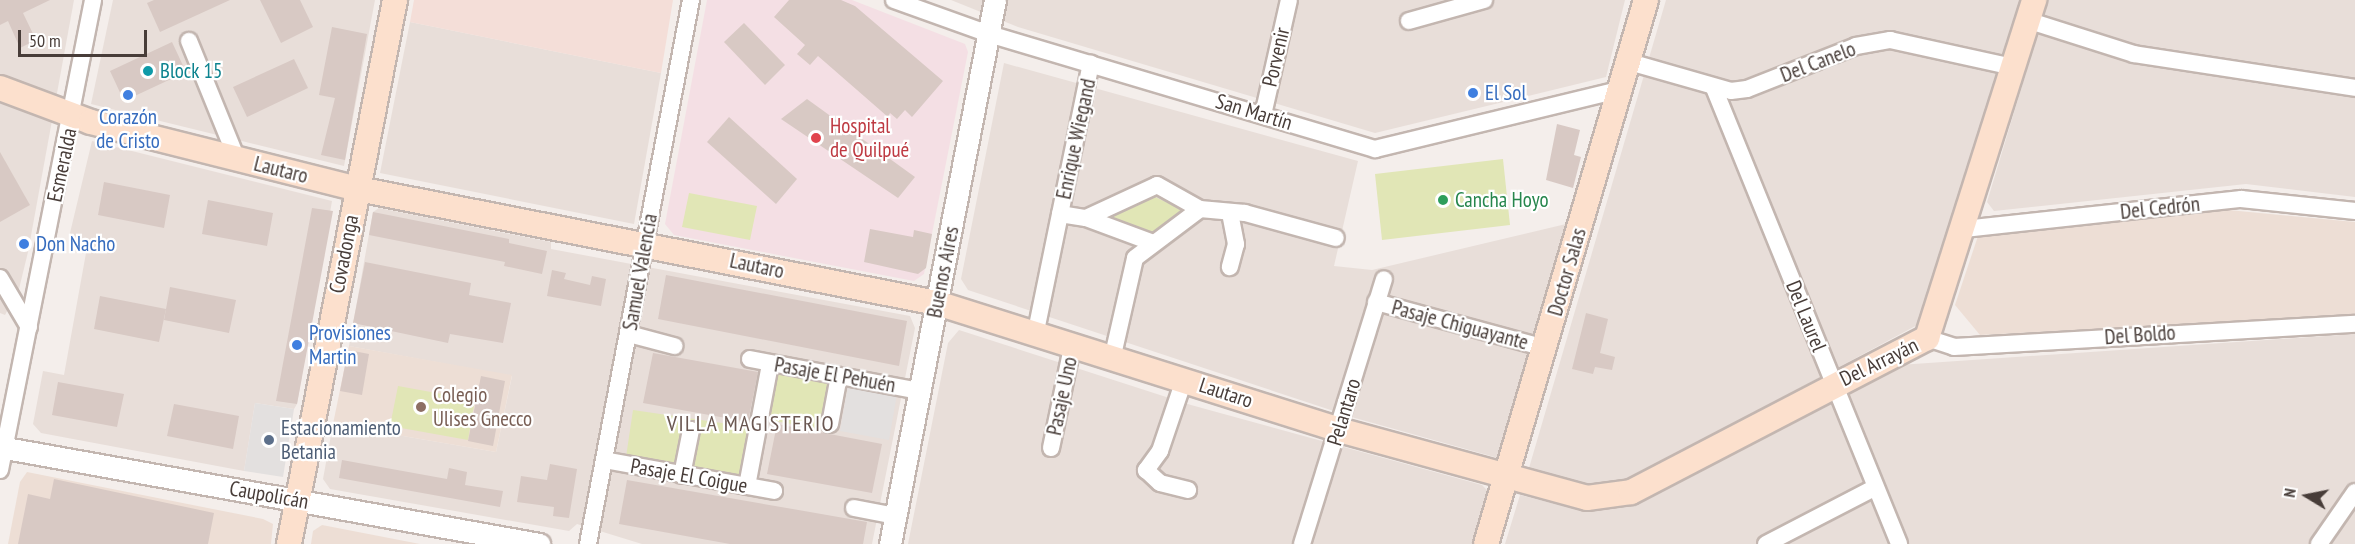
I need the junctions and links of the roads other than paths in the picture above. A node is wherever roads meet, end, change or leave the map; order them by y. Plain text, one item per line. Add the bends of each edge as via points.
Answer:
1 (93, 0) edge
2 (395, 0) edge
3 (691, 0) edge
4 (894, 0) edge
5 (995, 0) edge
6 (1289, 0) edge
7 (1485, 0) edge
8 (1646, 0) edge
9 (2031, 10) edge
10 (1409, 21) dead end
11 (989, 34) junction
12 (189, 41) dead end
13 (1626, 61) junction
14 (1091, 64) junction
15 (2013, 67) junction
16 (0, 88) edge
17 (1714, 88) junction
18 (2355, 88) edge
19 (1619, 90) junction
20 (72, 115) junction
21 (1263, 115) junction
22 (237, 159) junction
23 (358, 189) junction
24 (1200, 209) junction
25 (2355, 211) edge
26 (1230, 213) junction
27 (1060, 214) junction
28 (1086, 218) junction
29 (1964, 229) junction
30 (1336, 238) dead end
31 (1151, 242) junction
32 (645, 243) junction
33 (1230, 267) dead end
34 (0, 278) edge
35 (1384, 279) dead end
36 (1376, 302) junction
37 (937, 303) junction
38 (2355, 324) edge
39 (29, 327) junction
40 (1036, 331) junction
41 (629, 334) junction
42 (1927, 339) junction
43 (1073, 343) junction
44 (674, 346) dead end
45 (1545, 348) junction
46 (1113, 355) junction
47 (750, 360) dead end
48 (770, 364) junction
49 (839, 376) junction
50 (1184, 380) junction
51 (1833, 384) junction
52 (920, 391) junction
53 (830, 424) dead end
54 (691, 429) dead end
55 (1339, 430) junction
56 (2, 448) edge
57 (1051, 448) dead end
58 (604, 460) junction
59 (0, 470) edge
60 (682, 474) junction
61 (1507, 476) junction
62 (747, 486) junction
63 (1874, 488) junction
64 (1188, 490) dead end
65 (774, 491) dead end
66 (2355, 492) edge
67 (297, 500) junction
68 (854, 508) dead end
69 (896, 516) junction
70 (289, 544) edge
71 (538, 544) edge
72 (588, 544) edge
73 (890, 544) edge
74 (1302, 544) edge
75 (1486, 544) edge
76 (1767, 544) edge
77 (1899, 544) edge
78 (2319, 544) edge

1 - 20 street, Esmeralda
2 - 23 main road, Covadonga
3 - 32 street, Samuel Valencia
4 - 11 street, San Martín
5 - 11 street, Buenos Aires
6 - 21 street, Porvenir
7 - 10 street
8 - 13 main road, Doctor Salas
9 - 15 main road, Del Arrayán
9 - 18 street via 2134,54
11 - 14 street, San Martín
11 - 37 street, Buenos Aires
12 - 22 street
13 - 17 street, Del Canelo
13 - 19 main road, Doctor Salas
14 - 21 street, San Martín
14 - 27 street, Enrique Wiegand
15 - 17 street, Del Canelo via 1890,40 1856,46 1747,89
15 - 29 main road, Del Arrayán
16 - 20 main road, Lautaro
17 - 51 street, Del Laurel
19 - 21 street, San Martín via 1375,149
19 - 45 main road, Doctor Salas
20 - 22 main road, Lautaro
20 - 39 street, Esmeralda
22 - 23 main road, Lautaro
23 - 32 main road, Lautaro
23 - 67 main road, Covadonga
24 - 26 street, Enrique Wiegand
24 - 28 street, Enrique Wiegand via 1157,185
24 - 31 street
25 - 29 street, Del Cedrón via 2241,199
26 - 30 street, Enrique Wiegand
26 - 33 street via 1236,244
27 - 28 street, Enrique Wiegand
27 - 40 street, Enrique Wiegand
28 - 31 street, Enrique Wiegand
29 - 42 main road, Del Arrayán
31 - 46 street via 1135,258
32 - 37 main road, Lautaro
32 - 41 street, Samuel Valencia
34 - 39 street
35 - 36 street, Pelantaro
36 - 45 street, Pasaje Chiguayante
36 - 55 street, Pelantaro
37 - 40 main road, Lautaro
37 - 52 street, Buenos Aires
38 - 42 street, Del Boldo via 1954,347
39 - 56 street, Esmeralda
40 - 43 main road, Lautaro
41 - 44 street
41 - 58 street, Samuel Valencia
42 - 51 main road, Del Arrayán
43 - 46 main road, Lautaro
43 - 57 street, Pasaje Uno
45 - 61 main road, Doctor Salas
46 - 50 main road, Lautaro
47 - 48 street, Pasaje El Pehuén
48 - 49 street, Pasaje El Pehuén
48 - 62 street
49 - 52 street, Pasaje El Pehuén
49 - 53 street
50 - 55 main road, Lautaro
50 - 64 street via 1160,451 1146,470 1160,483
51 - 61 main road, Del Arrayán via 1631,492 1587,498
51 - 63 street, Del Laurel
52 - 69 street, Buenos Aires
54 - 60 street
55 - 61 main road, Lautaro
55 - 74 street, Pelantaro
56 - 59 street, Esmeralda
56 - 67 street, Caupolicán
58 - 60 street, Pasaje El Coigue
58 - 72 street, Samuel Valencia
60 - 62 street, Pasaje El Coigue
61 - 75 main road, Doctor Salas
62 - 65 street, Pasaje El Coigue
63 - 76 street
63 - 77 street, Del Laurel
66 - 78 street
67 - 70 main road, Covadonga
67 - 71 street, Caupolicán
68 - 69 street
69 - 73 street, Buenos Aires

